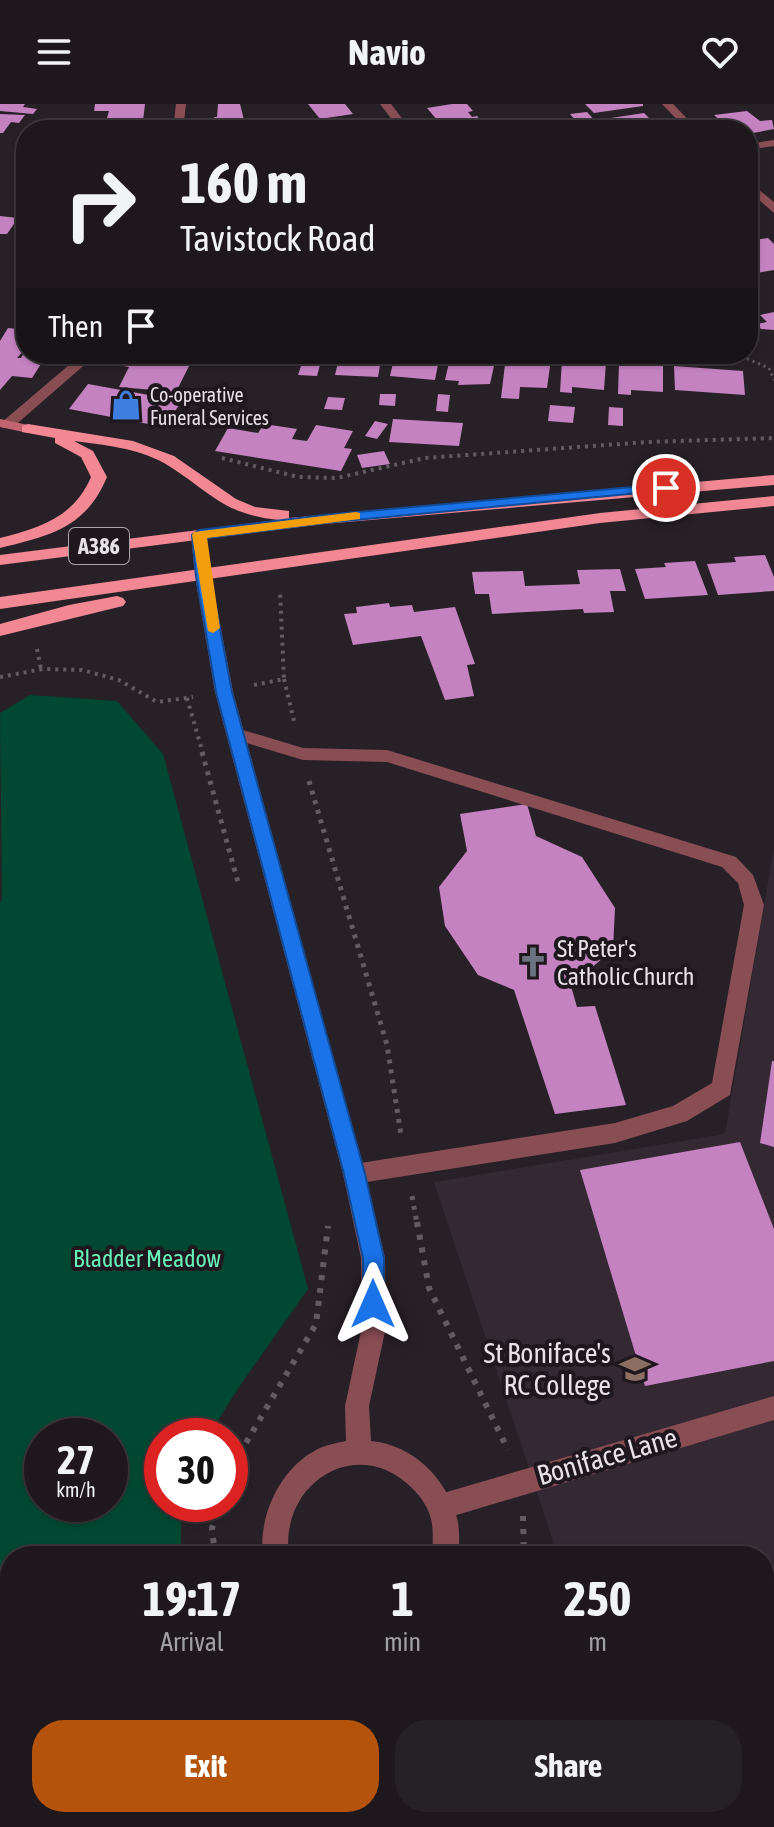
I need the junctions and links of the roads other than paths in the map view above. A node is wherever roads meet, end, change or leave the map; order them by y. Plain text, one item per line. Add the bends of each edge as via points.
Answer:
1 (385, 104) edge
2 (667, 104) edge
3 (398, 120) edge
4 (683, 120) edge
5 (758, 194) edge
6 (774, 209) edge
7 (78, 364) edge
8 (4, 424) edge
9 (35, 430) junction
10 (774, 480) edge
11 (774, 501) edge
12 (324, 519) junction
13 (199, 535) junction
14 (0, 543) edge
15 (0, 560) edge
16 (194, 577) junction
17 (0, 603) edge
18 (0, 630) edge
19 (236, 734) junction
20 (354, 1174) junction
21 (774, 1408) edge
22 (359, 1451) junction
23 (440, 1507) junction
24 (276, 1546) edge
25 (446, 1546) edge

1 - 3 street
2 - 4 street
5 - 6 street
7 - 8 street
8 - 9 main road
9 - 12 highway via 127,444 168,459 218,496 252,512
9 - 14 highway via 87,454 99,477 93,497 83,509 42,532
10 - 12 highway, A386
11 - 16 highway, A386 via 600,518
12 - 13 highway, A386
13 - 15 highway, A386
13 - 16 street
16 - 17 highway, A386
16 - 18 highway via 141,597
16 - 19 street
19 - 20 street
19 - 20 street via 303,754 387,756 729,862 746,880 754,905 722,1088 679,1114 615,1133
20 - 22 street via 373,1258 374,1327 357,1406
21 - 23 street, Boniface Lane
22 - 23 street via 403,1461 421,1476
22 - 24 street via 327,1460 298,1480 277,1523
23 - 25 street

